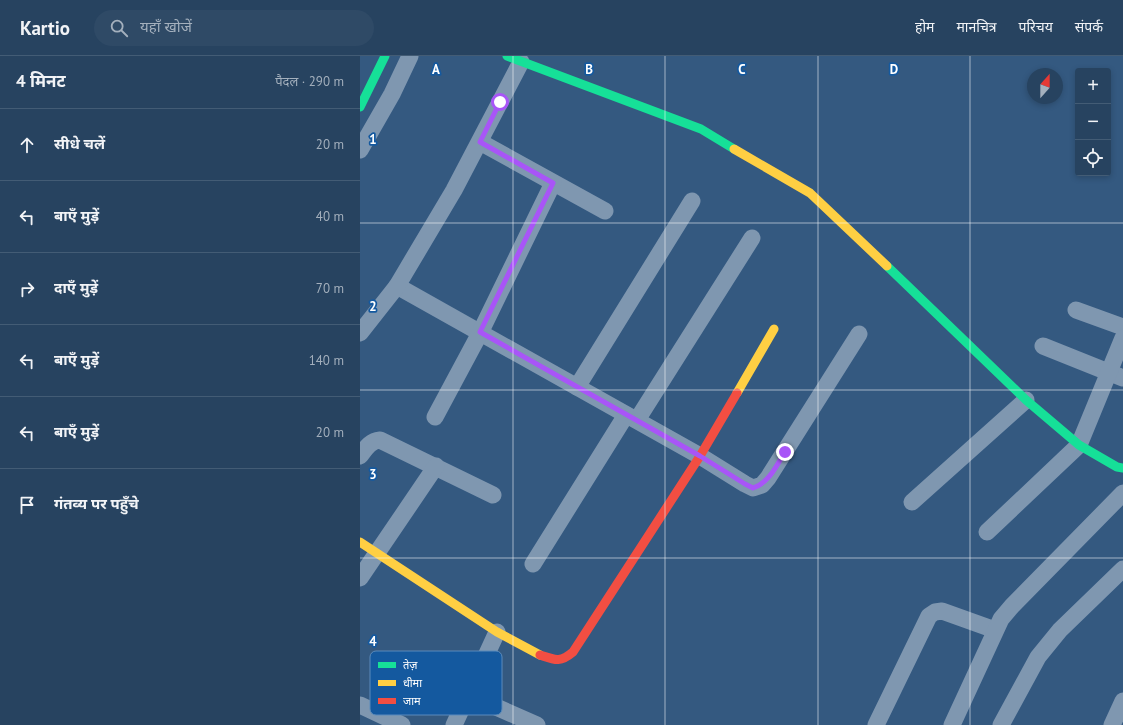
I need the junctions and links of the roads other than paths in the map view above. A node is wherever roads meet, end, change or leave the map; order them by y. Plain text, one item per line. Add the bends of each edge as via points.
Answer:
1 (385, 56) edge
2 (410, 56) edge
3 (514, 59) edge
4 (360, 107) edge
5 (480, 142) junction
6 (360, 150) edge
7 (553, 183) junction
8 (692, 200) dead end
9 (605, 211) dead end
10 (752, 238) dead end
11 (397, 286) junction
12 (1076, 310) dead end
13 (1123, 327) edge
14 (774, 329) dead end
15 (480, 332) junction
16 (360, 333) edge
17 (859, 334) dead end
18 (1123, 338) edge
19 (1043, 346) dead end
20 (1116, 375) edge
21 (577, 387) junction
22 (1026, 400) junction
23 (435, 417) dead end
24 (631, 417) junction
25 (1079, 445) junction
26 (360, 456) edge
27 (700, 456) junction
28 (436, 466) junction
29 (1121, 472) edge
30 (1123, 493) edge
31 (493, 495) dead end
32 (912, 502) dead end
33 (987, 532) dead end
34 (360, 542) edge
35 (377, 554) junction
36 (533, 564) dead end
37 (1123, 569) edge
38 (360, 578) edge
39 (995, 630) junction
40 (497, 632) junction
41 (488, 651) edge
42 (1123, 701) edge
43 (360, 706) edge
44 (502, 709) edge
45 (370, 711) edge
46 (380, 715) edge
47 (459, 715) edge
48 (402, 725) edge
49 (454, 725) edge
50 (537, 725) edge
51 (876, 725) edge
52 (952, 725) edge
53 (1001, 725) edge
54 (1112, 725) edge

1 - 4 street
2 - 6 street
3 - 5 street
3 - 22 street via 701,129 810,193
5 - 7 street
5 - 11 street
7 - 9 street
7 - 15 street
8 - 21 street
10 - 24 street
11 - 15 street
11 - 16 street
12 - 13 street
14 - 27 street
15 - 21 street
15 - 23 street
17 - 27 street via 762,485 753,488
18 - 20 street
19 - 20 street
20 - 25 street
21 - 24 street
22 - 25 street
22 - 32 street
24 - 27 street
24 - 36 street
25 - 29 street
25 - 33 street
26 - 28 street via 369,444 374,440 380,440
27 - 40 street via 573,652 565,659 556,660 541,655
28 - 31 street
28 - 35 street
30 - 39 street via 1012,606
34 - 35 street
35 - 38 street
35 - 40 street
37 - 53 street via 1060,630 1038,657
39 - 51 street via 942,611 929,616
39 - 52 street
40 - 41 street
42 - 54 street
43 - 45 street
44 - 50 street
46 - 48 street
47 - 49 street

